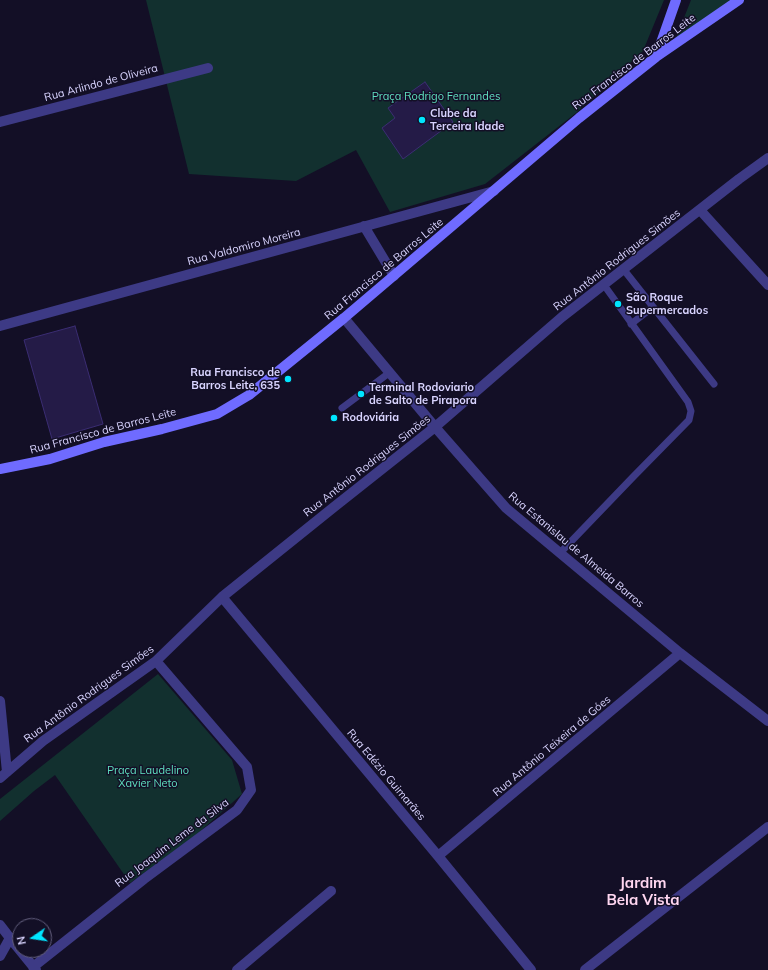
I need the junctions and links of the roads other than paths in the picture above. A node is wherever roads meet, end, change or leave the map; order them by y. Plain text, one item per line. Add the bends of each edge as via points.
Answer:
1 (676, 0) edge
2 (739, 0) edge
3 (656, 57) junction
4 (208, 68) dead end
5 (0, 122) edge
6 (768, 158) edge
7 (494, 191) junction
8 (700, 210) junction
9 (364, 226) junction
10 (624, 270) junction
11 (394, 276) junction
12 (604, 285) junction
13 (768, 285) edge
14 (653, 307) junction
15 (344, 318) junction
16 (631, 324) junction
17 (0, 326) edge
18 (390, 373) junction
19 (714, 384) dead end
20 (342, 408) dead end
21 (435, 427) junction
22 (0, 470) edge
23 (560, 553) junction
24 (222, 597) junction
25 (680, 653) junction
26 (156, 661) junction
27 (0, 701) edge
28 (768, 721) edge
29 (4, 775) edge
30 (768, 828) edge
31 (438, 856) junction
32 (331, 891) dead end
33 (0, 925) edge
34 (10, 938) junction
35 (0, 956) edge
36 (34, 968) edge
37 (237, 970) edge
38 (531, 970) edge
39 (585, 970) edge

1 - 3 main road
2 - 3 main road, Rua Francisco de Barros Leite
3 - 7 main road, Rua Francisco de Barros Leite via 579,118
4 - 5 street, Rua Arlindo de Oliveira
6 - 8 street, Rua Antônio Rodrigues Simões
7 - 9 street, Rua Valdomiro Moreira
7 - 11 main road, Rua Francisco de Barros Leite
8 - 10 street, Rua Antônio Rodrigues Simões
8 - 13 street
9 - 11 street
9 - 17 street, Rua Valdomiro Moreira
10 - 12 street, Rua Antônio Rodrigues Simões
10 - 14 lane
11 - 15 main road, Rua Francisco de Barros Leite
12 - 16 lane
12 - 21 street, Rua Antônio Rodrigues Simões via 562,317
14 - 16 lane
14 - 19 lane
15 - 18 street, Rua Estanislau de Almeida Barros
15 - 22 main road, Rua Francisco de Barros Leite via 249,394 217,414
16 - 23 lane via 688,402 691,411 689,420
18 - 20 lane
18 - 21 street, Rua Estanislau de Almeida Barros
21 - 23 street, Rua Estanislau de Almeida Barros via 506,508
21 - 24 street, Rua Antônio Rodrigues Simões
23 - 25 street, Rua Estanislau de Almeida Barros
24 - 26 street, Rua Antônio Rodrigues Simões
24 - 31 street, Rua Edézio Guimarães
25 - 28 street, Rua Estanislau de Almeida Barros
25 - 31 street, Rua Antônio Teixeira de Góes
26 - 29 street, Rua Antônio Rodrigues Simões via 43,741
26 - 36 street, Rua Joaquim Leme da Silva via 247,767 251,790 237,810 144,878
27 - 29 street
30 - 39 street
31 - 38 street, Rua Edézio Guimarães
32 - 37 street
33 - 34 street
34 - 35 street
34 - 36 street

